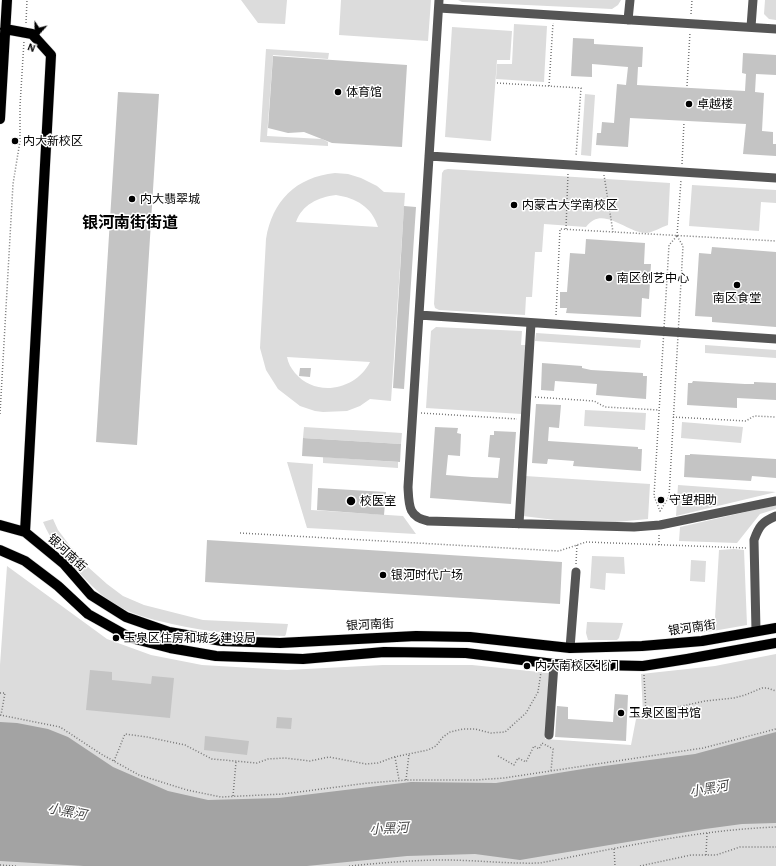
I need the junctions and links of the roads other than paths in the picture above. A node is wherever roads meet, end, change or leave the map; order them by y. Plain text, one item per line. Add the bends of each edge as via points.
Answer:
1 (7, 0) edge
2 (630, 0) edge
3 (753, 0) edge
4 (439, 4) edge
5 (628, 20) junction
6 (751, 27) junction
7 (5, 29) junction
8 (776, 29) edge
9 (0, 119) edge
10 (429, 156) junction
11 (776, 178) edge
12 (419, 316) junction
13 (531, 323) junction
14 (776, 338) edge
15 (776, 500) edge
16 (776, 516) edge
17 (519, 524) junction
18 (0, 525) edge
19 (25, 532) junction
20 (0, 550) edge
21 (576, 572) road end
22 (776, 628) edge
23 (756, 631) junction
24 (776, 643) edge
25 (570, 648) junction
26 (554, 664) junction
27 (549, 735) dead end

1 - 7 main road
2 - 5 lane
3 - 6 lane
4 - 5 lane
4 - 10 lane
5 - 6 lane
6 - 8 lane
7 - 9 main road
7 - 19 main road via 32,34 51,55
10 - 11 lane
10 - 12 lane
12 - 13 lane
12 - 17 lane via 408,504 413,514 428,521
13 - 14 lane
13 - 17 lane
15 - 17 lane via 666,524 634,527
16 - 23 lane via 765,521 758,529 754,540
18 - 19 main road, 银河南街
19 - 25 main road, 银河南街 via 64,564 91,595 126,617 169,632 222,641 280,643 416,636 470,637
20 - 26 main road via 25,561 58,586 88,614 131,638 170,648 216,656 252,658 303,658 384,652 466,653
21 - 25 lane
22 - 23 main road, 银河南街
23 - 25 main road, 银河南街 via 656,646
24 - 26 main road via 643,666
26 - 27 lane

